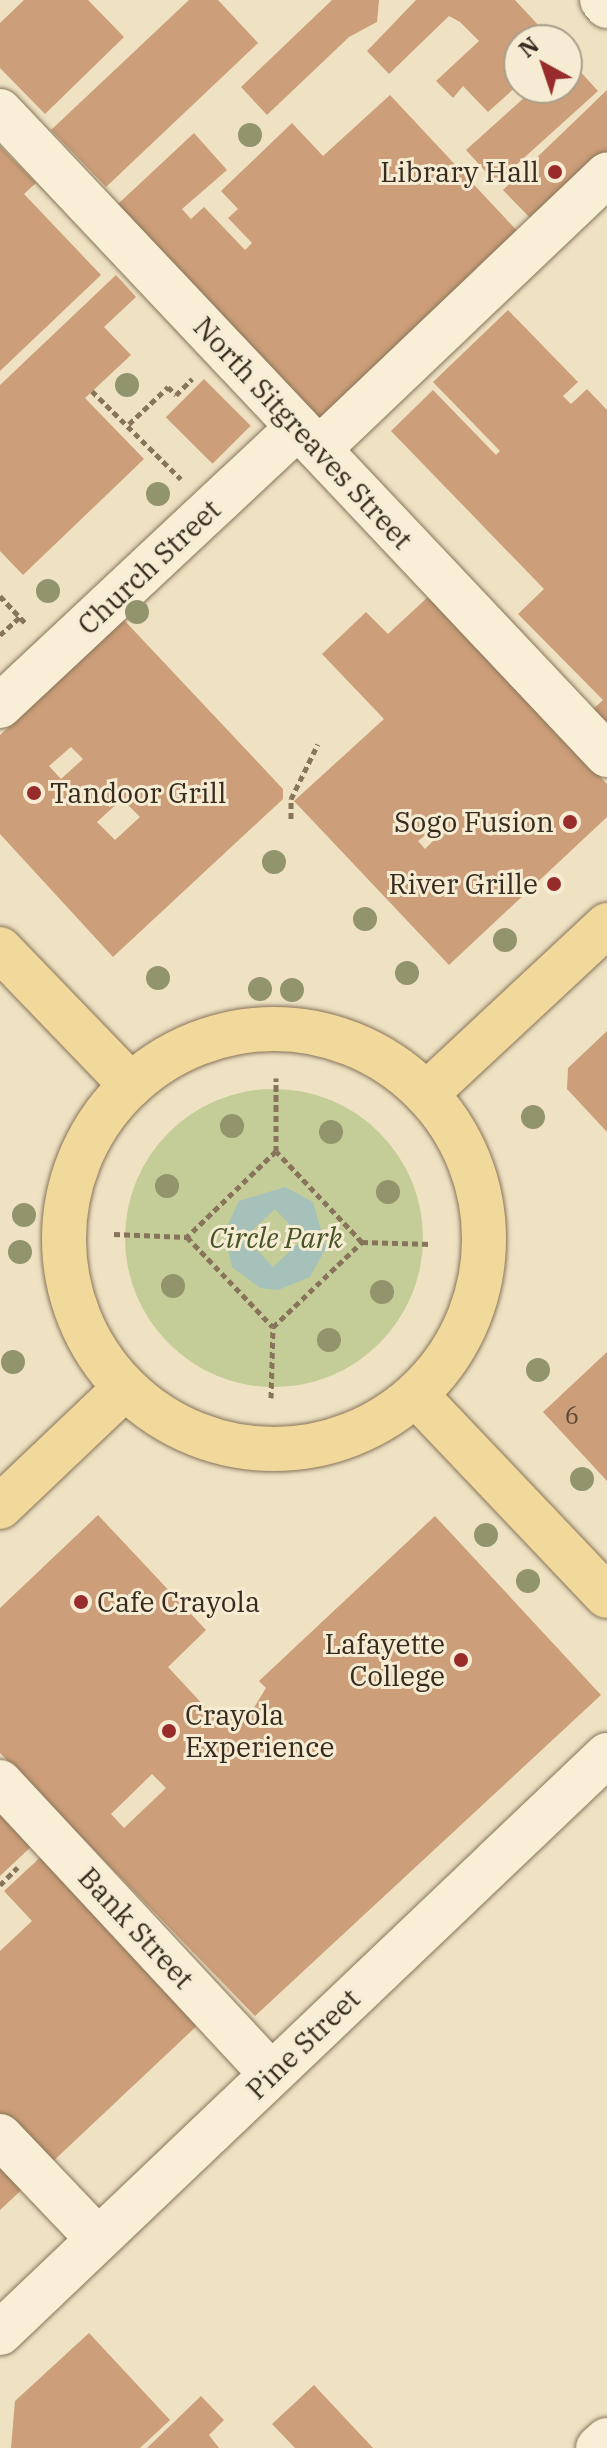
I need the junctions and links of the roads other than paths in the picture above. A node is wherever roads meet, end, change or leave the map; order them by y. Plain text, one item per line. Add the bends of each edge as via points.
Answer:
1 (602, 0) edge
2 (607, 6) edge
3 (0, 111) edge
4 (607, 175) edge
5 (308, 438) junction
6 (0, 706) edge
7 (607, 755) edge
8 (607, 925) edge
9 (0, 949) edge
10 (131, 1085) junction
11 (426, 1094) junction
12 (123, 1390) junction
13 (416, 1395) junction
14 (0, 1507) edge
15 (607, 1596) edge
16 (607, 1755) edge
17 (0, 1782) edge
18 (271, 2074) junction
19 (0, 2136) edge
20 (98, 2239) junction
21 (0, 2333) edge
22 (607, 2440) edge
23 (598, 2448) edge

1 - 2 street
3 - 5 street, North Sitgreaves Street
4 - 5 street, Church Street
5 - 6 street, Church Street
5 - 7 street, North Sitgreaves Street
8 - 11 main road
9 - 10 main road
10 - 11 main road via 210,1040 251,1028 293,1029 383,1058
10 - 12 main road via 93,1128 73,1174 63,1232 71,1296 87,1344
11 - 13 main road via 471,1168 486,1238 472,1314 455,1353
12 - 13 main road via 165,1419 269,1450 327,1443 373,1425
12 - 14 main road
13 - 15 main road
16 - 18 street, Pine Street
17 - 18 street, Bank Street
18 - 20 street, Pine Street
19 - 20 street
20 - 21 street, Pine Street
22 - 23 street

